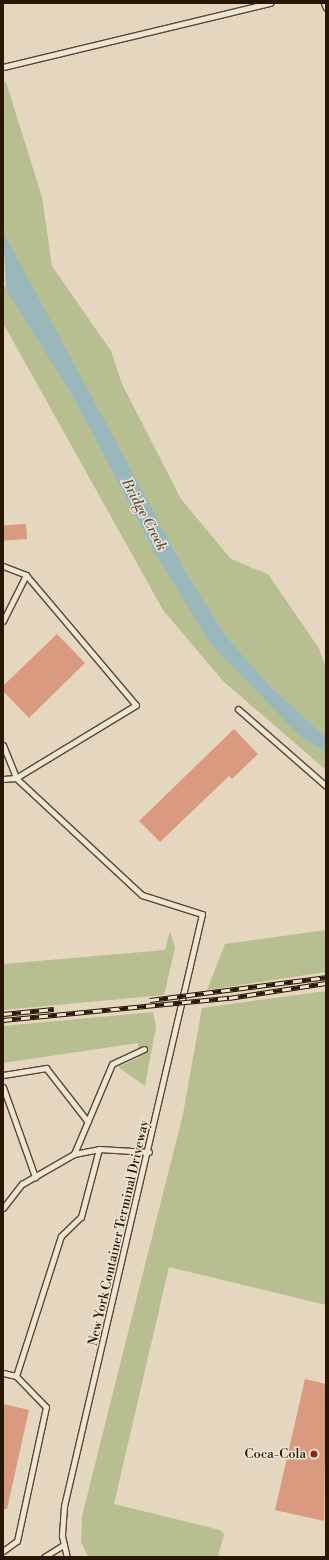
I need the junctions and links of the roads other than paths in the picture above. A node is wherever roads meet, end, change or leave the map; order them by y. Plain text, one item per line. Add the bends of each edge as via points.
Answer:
1 (270, 3) edge
2 (324, 3) edge
3 (326, 8) edge
4 (3, 67) edge
5 (3, 566) edge
6 (26, 575) junction
7 (3, 621) edge
8 (238, 709) dead end
9 (3, 745) edge
10 (16, 778) junction
11 (3, 779) edge
12 (326, 786) edge
13 (144, 1049) dead end
14 (3, 1075) edge
15 (3, 1087) edge
16 (88, 1122) junction
17 (99, 1149) junction
18 (149, 1152) junction
19 (74, 1154) junction
20 (35, 1177) junction
21 (4, 1206) edge
22 (3, 1374) edge
23 (16, 1376) junction
24 (63, 1545) junction
25 (3, 1551) edge
26 (44, 1557) edge
27 (67, 1557) edge

1 - 4 lane
2 - 3 lane
5 - 6 lane
6 - 7 lane
6 - 10 lane via 136,705
8 - 12 lane
9 - 10 lane
10 - 11 lane
10 - 18 lane, New York Container Terminal Driveway via 142,895 202,914
13 - 16 lane via 112,1064
14 - 16 lane via 46,1068
15 - 20 lane
16 - 19 lane
17 - 18 lane
17 - 19 lane
17 - 23 lane via 81,1217 60,1236
18 - 24 lane, New York Container Terminal Driveway via 64,1506
19 - 20 lane
20 - 21 lane via 22,1184
22 - 23 lane
23 - 25 lane via 46,1407 17,1541
24 - 26 lane
24 - 27 lane, New York Container Terminal Driveway

